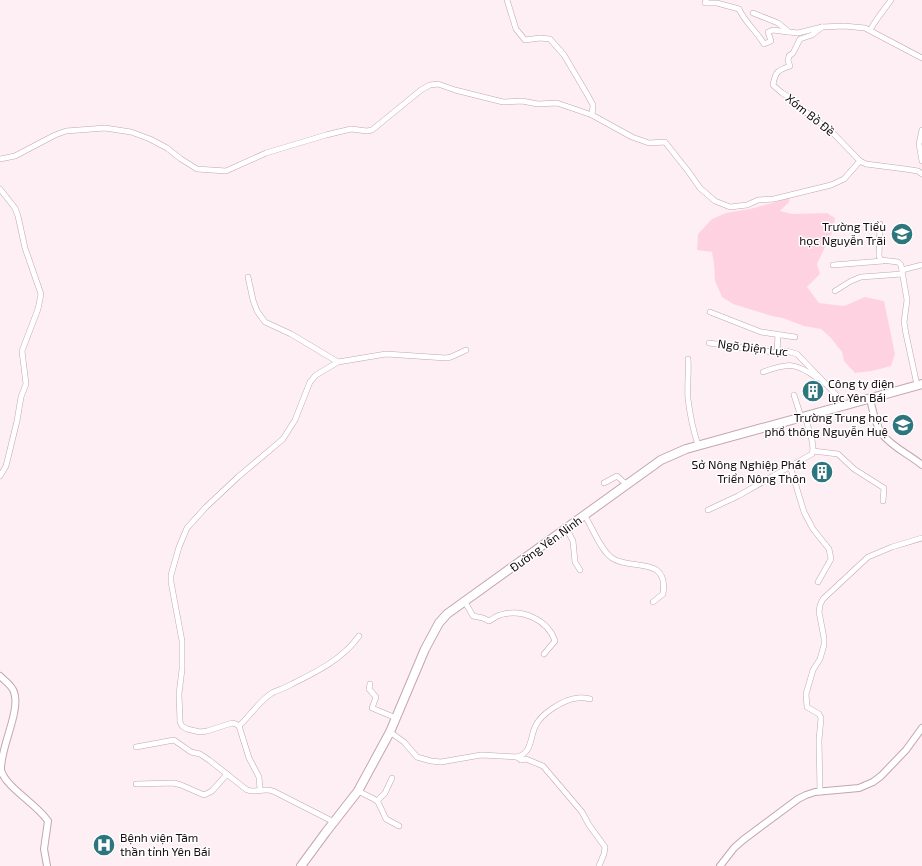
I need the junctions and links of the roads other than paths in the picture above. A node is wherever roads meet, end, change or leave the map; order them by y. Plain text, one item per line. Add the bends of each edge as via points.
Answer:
1 (506, 0) edge
2 (706, 0) edge
3 (891, 0) edge
4 (753, 13) dead end
5 (822, 27) junction
6 (870, 30) junction
7 (789, 32) junction
8 (922, 58) edge
9 (592, 116) junction
10 (922, 130) edge
11 (0, 159) edge
12 (860, 161) junction
13 (922, 161) edge
14 (922, 174) edge
15 (0, 189) edge
16 (880, 224) dead end
17 (883, 261) junction
18 (833, 265) dead end
19 (922, 265) edge
20 (902, 272) junction
21 (248, 277) dead end
22 (835, 291) dead end
23 (710, 312) dead end
24 (778, 335) junction
25 (796, 337) dead end
26 (709, 343) dead end
27 (466, 350) dead end
28 (777, 352) junction
29 (688, 359) dead end
30 (338, 362) junction
31 (763, 372) dead end
32 (826, 384) junction
33 (920, 384) edge
34 (794, 395) dead end
35 (870, 399) junction
36 (846, 405) junction
37 (803, 417) junction
38 (698, 445) junction
39 (813, 451) junction
40 (922, 465) edge
41 (790, 466) junction
42 (0, 476) edge
43 (604, 483) dead end
44 (627, 485) junction
45 (883, 501) dead end
46 (708, 510) dead end
47 (585, 516) junction
48 (566, 528) junction
49 (922, 538) edge
50 (580, 570) dead end
51 (818, 582) dead end
52 (465, 602) junction
53 (653, 602) dead end
54 (359, 636) dead end
55 (544, 654) dead end
56 (0, 676) edge
57 (370, 684) dead end
58 (590, 699) dead end
59 (396, 718) junction
60 (239, 726) junction
61 (922, 728) edge
62 (390, 732) junction
63 (136, 747) dead end
64 (518, 757) junction
65 (227, 774) junction
66 (392, 778) dead end
67 (136, 784) dead end
68 (260, 790) junction
69 (358, 791) junction
70 (820, 792) junction
71 (377, 801) junction
72 (334, 822) junction
73 (399, 826) dead end
74 (47, 866) edge
75 (301, 866) edge
76 (598, 866) edge
77 (720, 866) edge

1 - 9 street via 516,29 525,40 550,39 564,55 593,105
2 - 7 street via 705,3 739,9 744,20 758,33 764,44 771,41 768,32
3 - 6 street
4 - 7 street via 778,23
5 - 6 street via 844,26
5 - 7 street
5 - 12 street, Xóm Bồ Đề via 812,35 800,39 789,56 790,66 776,74 774,85 831,131
6 - 8 street
9 - 11 street via 557,102 503,102 433,84 421,90 372,130 351,129 326,135 266,153 226,171 197,169 150,139 132,132 105,128 66,131 15,156
9 - 12 street via 632,137 649,143 665,142 700,188 715,201 730,207 831,185 844,179
10 - 13 street via 919,144
12 - 14 street via 914,170
15 - 42 street via 16,211 25,248 41,294 22,351 26,384 6,466
16 - 17 street via 879,256
17 - 18 street
17 - 20 street via 899,263
19 - 20 street
20 - 22 street via 861,277
20 - 33 street via 907,300 904,322
21 - 30 street via 257,311 265,322
23 - 24 street via 760,332
24 - 25 street
24 - 28 street
26 - 28 street, Ngõ Điện Lực
27 - 30 street via 446,358 386,354
28 - 32 street, Ngõ Điện Lực via 797,354
29 - 38 street via 688,398
30 - 60 street via 316,375 310,382 295,420 283,439 225,489 187,528 171,575 182,641 180,722 186,730 200,732 232,723
31 - 32 street via 789,365 807,370
32 - 36 street, Ngõ Điện Lực
33 - 35 main road, Đường Yên Ninh
34 - 37 street
35 - 36 main road, Đường Yên Ninh
35 - 40 street via 882,434
36 - 37 main road, Đường Yên Ninh
37 - 38 main road, Đường Yên Ninh
37 - 39 street
38 - 44 main road, Đường Yên Ninh via 660,460
39 - 41 street via 810,456
39 - 45 street via 838,454 854,469 884,488
41 - 46 street
41 - 51 street via 804,512 813,529 829,549 831,559
43 - 44 street via 617,476
44 - 47 main road, Đường Yên Ninh
47 - 48 main road, Đường Yên Ninh
47 - 53 street via 610,556 620,562 651,567 659,573 663,581 663,594
48 - 50 street via 573,541 575,562
48 - 52 main road, Đường Yên Ninh
49 - 70 street via 868,557 823,599 820,605 824,645 813,670 806,703 808,708 821,718
52 - 55 street via 473,616 489,621 511,613 527,615 542,622 555,641
52 - 59 main road, Đường Yên Ninh via 447,614 434,630
54 - 60 street via 349,649 330,663 264,699
56 - 74 street via 11,686 15,694 1,756 1,769 7,782 48,821 44,849
57 - 59 street via 369,688 376,697 372,708
58 - 64 street via 570,700 545,714 535,727 528,750
59 - 62 main road, Đường Yên Ninh
60 - 68 street via 249,758 259,777
61 - 70 street via 906,750 873,782 859,788
62 - 64 street via 401,739 417,757 431,761 441,762 481,755
62 - 69 main road, Đường Yên Ninh
63 - 65 street via 174,740 191,752 204,756
64 - 76 street via 543,766 582,812 605,848
65 - 67 street via 212,791 204,795 181,785
65 - 68 street via 247,790
66 - 71 street via 385,793
68 - 72 street via 277,792
69 - 71 street
69 - 72 main road, Đường Yên Ninh
70 - 77 street via 803,796 774,817 739,844
71 - 73 street via 386,819
72 - 75 main road, Đường Yên Ninh

